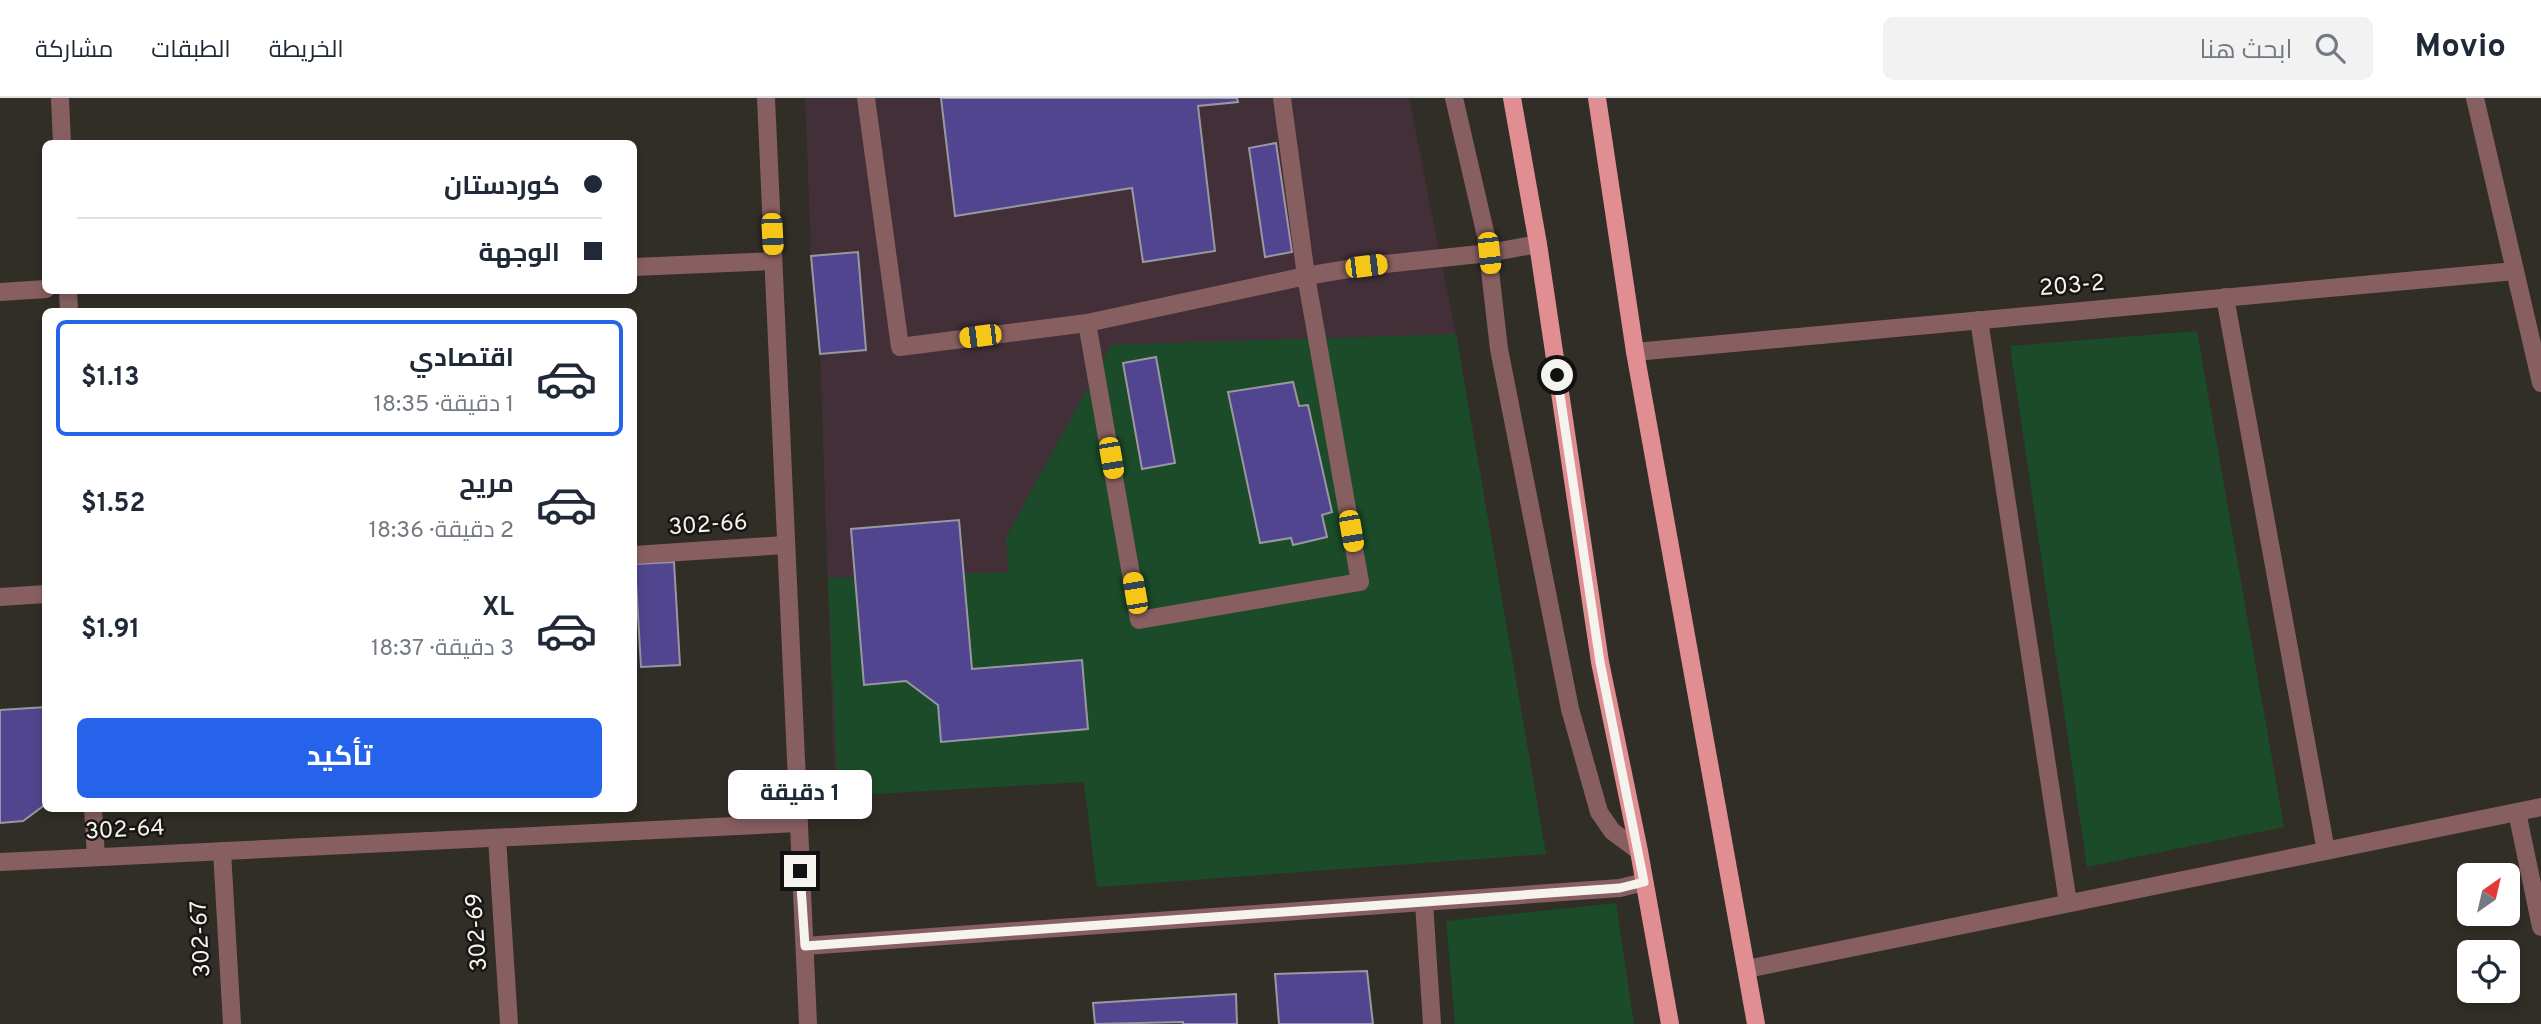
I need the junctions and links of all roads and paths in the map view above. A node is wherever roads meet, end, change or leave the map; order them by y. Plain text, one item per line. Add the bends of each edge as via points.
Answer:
1 (60, 98) edge
2 (766, 98) edge
3 (866, 98) edge
4 (1282, 98) edge
5 (1454, 98) edge
6 (1513, 98) edge
7 (1597, 98) edge
8 (2475, 98) edge
9 (62, 140) edge
10 (1538, 244) junction
11 (1489, 253) junction
12 (773, 261) junction
13 (637, 267) edge
14 (2515, 271) junction
15 (1306, 276) junction
16 (42, 289) edge
17 (0, 292) edge
18 (2225, 297) junction
19 (1979, 320) junction
20 (1087, 323) junction
21 (1635, 352) junction
22 (2541, 383) edge
23 (785, 545) junction
24 (637, 555) edge
25 (42, 594) edge
26 (0, 597) edge
27 (2541, 807) edge
28 (93, 812) edge
29 (2517, 812) junction
30 (797, 823) junction
31 (497, 838) junction
32 (2326, 850) junction
33 (222, 851) junction
34 (1639, 851) junction
35 (96, 857) junction
36 (0, 862) edge
37 (1644, 882) junction
38 (1424, 903) junction
39 (2068, 903) junction
40 (2541, 927) edge
41 (805, 946) junction
42 (1747, 969) junction
43 (232, 1024) edge
44 (509, 1024) edge
45 (808, 1024) edge
46 (1432, 1024) edge
47 (1670, 1024) edge
48 (1756, 1024) edge

1 - 9 street
2 - 12 street
3 - 20 street via 900,347
4 - 15 street
5 - 11 street
6 - 10 main road
7 - 21 main road
8 - 14 street
10 - 11 street
10 - 34 main road via 1600,662
11 - 15 street
11 - 34 street via 1499,349 1570,709 1598,811 1612,831
12 - 13 street
12 - 23 street
14 - 18 street, 203-2
14 - 22 street
15 - 20 street
15 - 20 street via 1360,582 1139,620
16 - 17 street
18 - 19 street, 203-2
18 - 32 street
19 - 21 street, 203-2
19 - 39 street
21 - 42 main road
23 - 24 street, 302-66
23 - 30 street
25 - 26 street
27 - 29 street
28 - 35 street
29 - 32 street
29 - 40 street
30 - 31 street, 302-64
30 - 41 street
31 - 33 street, 302-64
31 - 44 street, 302-69
32 - 39 street
33 - 35 street, 302-64
33 - 43 street, 302-67
34 - 37 main road
35 - 36 street, 302-64
37 - 38 street via 1620,888
37 - 47 main road
38 - 41 street
38 - 46 street
39 - 42 street
41 - 45 street
42 - 48 main road

